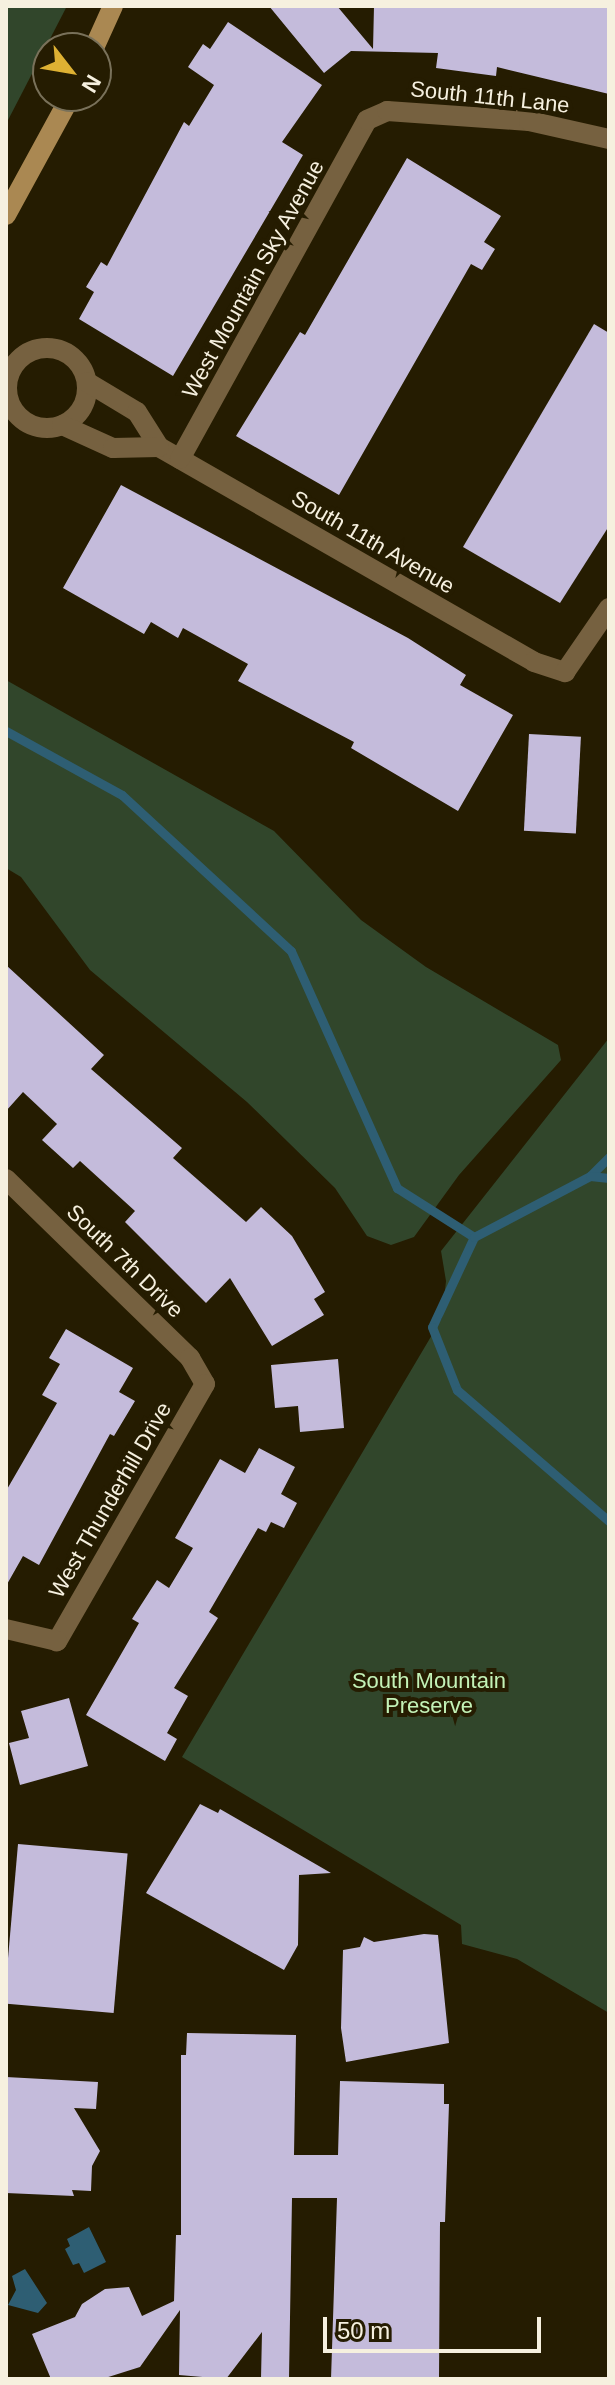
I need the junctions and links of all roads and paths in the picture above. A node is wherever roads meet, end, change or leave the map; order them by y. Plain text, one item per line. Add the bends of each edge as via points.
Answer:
1 (113, 6) edge
2 (101, 32) edge
3 (62, 112) edge
4 (367, 120) joint
5 (609, 139) edge
6 (6, 215) edge
7 (10, 362) edge
8 (87, 382) junction
9 (62, 425) junction
10 (159, 447) junction
11 (180, 459) junction
12 (609, 608) edge
13 (6, 1179) edge
14 (205, 1384) joint
15 (6, 1629) edge

1 - 2 main road
3 - 6 main road
4 - 5 street, South 11th Lane via 387,111 529,121
4 - 11 street, West Mountain Sky Avenue
7 - 8 street, South 11th Avenue via 34,350 57,349 77,360
7 - 9 street, South 11th Avenue via 7,389 16,412 36,427
8 - 9 street via 79,412
8 - 10 street, South 11th Avenue via 137,412
9 - 10 street, South 11th Avenue via 113,448
10 - 11 street, South 11th Avenue
11 - 12 street, South 11th Avenue via 534,662 565,672
13 - 14 street, South 7th Drive via 190,1358
14 - 15 street, West Thunderhill Drive via 57,1641

